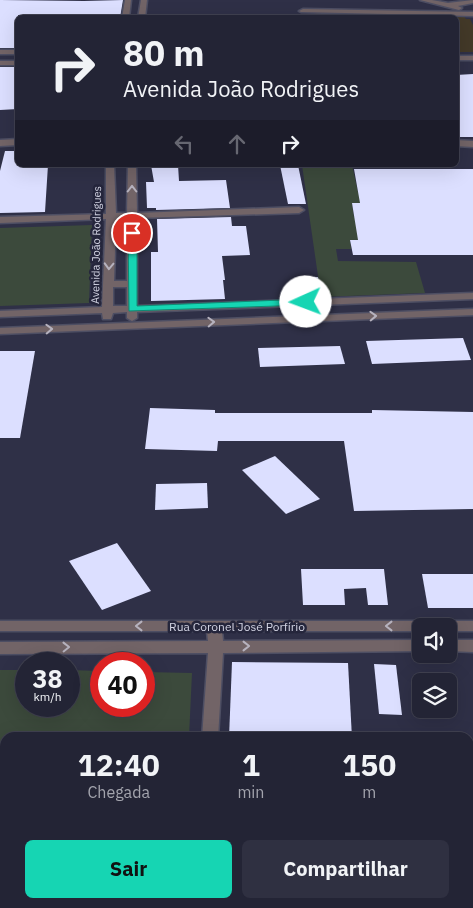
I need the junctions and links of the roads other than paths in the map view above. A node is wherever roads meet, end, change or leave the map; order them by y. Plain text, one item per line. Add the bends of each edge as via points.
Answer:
1 (128, 0) edge
2 (144, 0) edge
3 (422, 0) edge
4 (428, 0) edge
5 (473, 1) edge
6 (303, 2) dead end
7 (438, 4) junction
8 (473, 12) edge
9 (304, 14) edge
10 (126, 15) edge
11 (142, 15) edge
12 (0, 52) edge
13 (15, 52) edge
14 (459, 58) edge
15 (473, 58) edge
16 (0, 63) edge
17 (15, 63) edge
18 (459, 66) edge
19 (473, 66) edge
20 (0, 142) edge
21 (15, 142) edge
22 (459, 143) edge
23 (473, 144) edge
24 (110, 167) edge
25 (132, 167) edge
26 (299, 210) dead end
27 (111, 216) junction
28 (132, 216) junction
29 (0, 220) edge
30 (108, 284) junction
31 (132, 284) junction
32 (473, 296) edge
33 (252, 304) junction
34 (132, 309) junction
35 (107, 310) junction
36 (473, 312) edge
37 (0, 314) edge
38 (253, 320) junction
39 (132, 325) junction
40 (107, 326) junction
41 (0, 330) edge
42 (0, 626) edge
43 (214, 626) junction
44 (473, 626) edge
45 (216, 646) junction
46 (412, 646) edge
47 (457, 646) edge
48 (473, 646) edge
49 (0, 648) edge
50 (210, 732) edge

1 - 10 street
2 - 11 street
3 - 7 street
4 - 7 street
5 - 7 street via 458,5
6 - 9 street
7 - 8 street
8 - 9 street
12 - 13 street
14 - 15 street
16 - 17 street
18 - 19 street
20 - 21 street
22 - 23 street
24 - 27 street, Avenida João Rodrigues
28 -> 25 street
26 - 28 street
27 - 28 street
27 - 29 street
27 -> 30 street, Avenida João Rodrigues
28 - 31 street
30 - 31 street
30 - 35 street, Avenida João Rodrigues
31 - 34 street
32 - 33 street
33 - 34 street
33 - 38 street
34 - 35 street
34 - 39 street
35 - 37 street
35 - 40 street, Avenida João Rodrigues
38 -> 36 street
39 -> 38 street
39 - 40 street
41 -> 40 street
43 -> 42 street, Rua Coronel José Porfírio
44 -> 43 street, Rua Coronel José Porfírio
43 - 45 street
45 -> 46 street, Rua Coronel José Porfírio
49 -> 45 street, Rua Coronel José Porfírio
45 - 50 street
47 - 48 street

